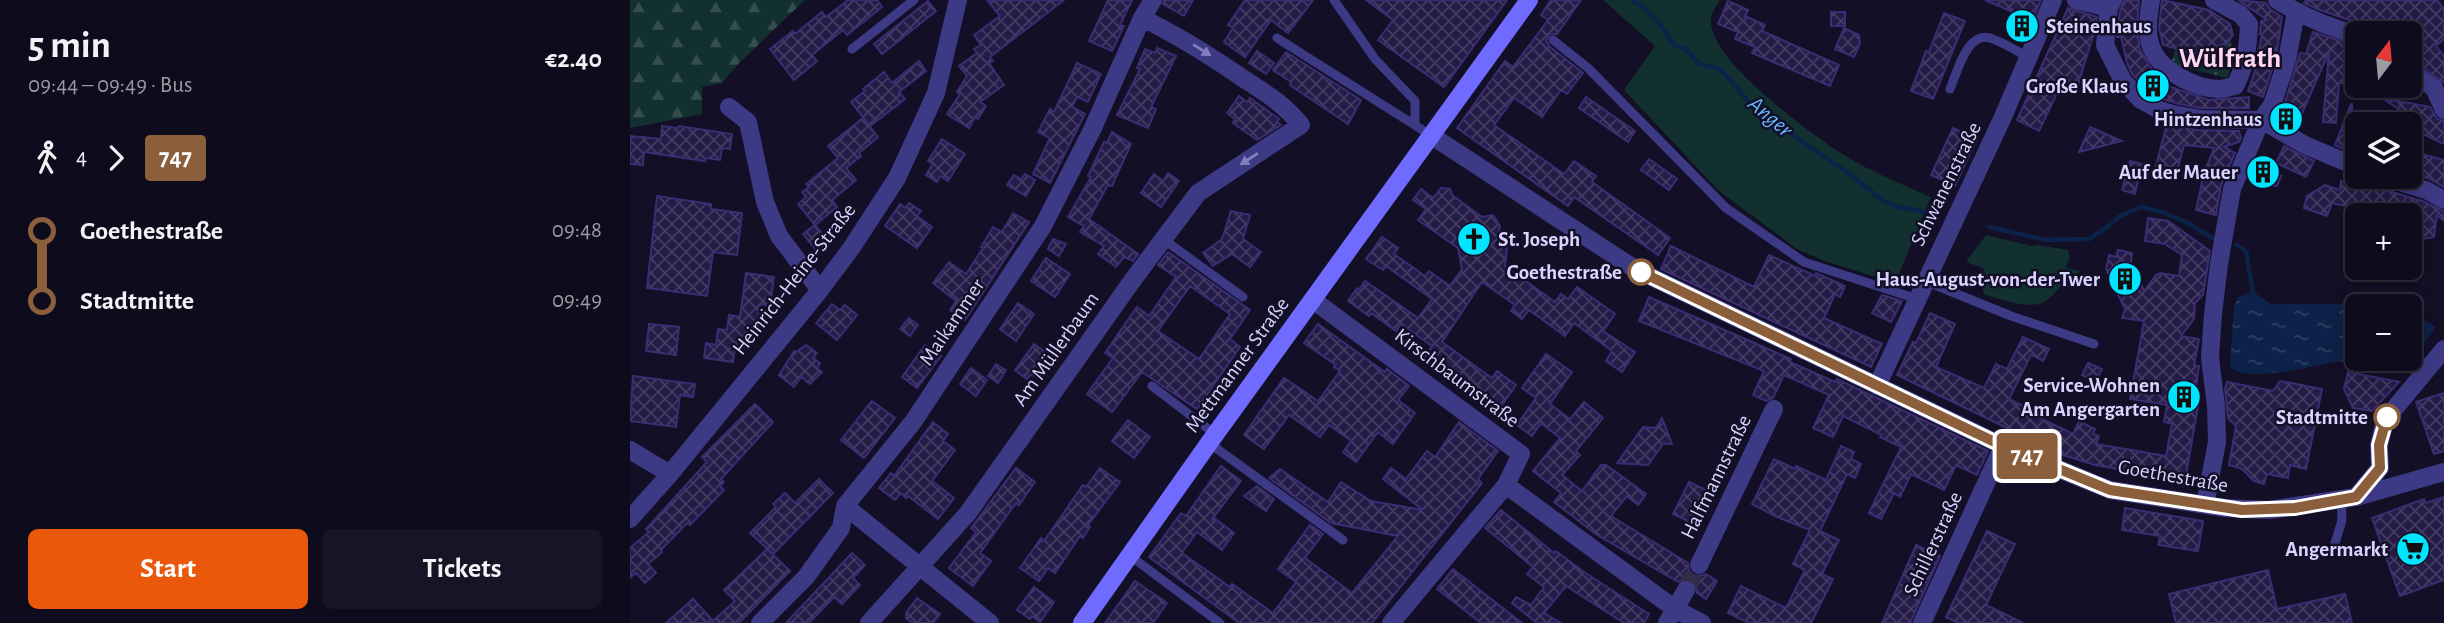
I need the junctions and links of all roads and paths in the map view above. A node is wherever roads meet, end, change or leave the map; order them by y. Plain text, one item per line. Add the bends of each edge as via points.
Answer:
1 (914, 0) edge
2 (958, 0) edge
3 (1153, 0) edge
4 (1334, 0) edge
5 (1529, 0) edge
6 (2053, 0) edge
7 (2076, 0) edge
8 (2151, 0) edge
9 (2214, 0) edge
10 (2277, 0) edge
11 (2111, 4) edge
12 (2296, 12) junction
13 (1142, 18) junction
14 (2345, 32) edge
15 (1277, 38) dead end
16 (1553, 40) dead end
17 (852, 49) dead end
18 (2031, 53) junction
19 (2422, 80) edge
20 (1950, 89) dead end
21 (729, 107) dead end
22 (2444, 110) edge
23 (2261, 120) junction
24 (1415, 123) junction
25 (1432, 136) junction
26 (2345, 162) edge
27 (2422, 189) edge
28 (2444, 200) edge
29 (1163, 239) junction
30 (1925, 281) junction
31 (820, 290) junction
32 (1243, 297) dead end
33 (1917, 299) junction
34 (1313, 300) junction
35 (2094, 344) dead end
36 (2444, 349) edge
37 (1152, 386) dead end
38 (1877, 386) junction
39 (1774, 409) dead end
40 (1212, 439) junction
41 (2003, 446) junction
42 (630, 450) edge
43 (2380, 468) junction
44 (2444, 472) edge
45 (670, 474) junction
46 (1506, 485) junction
47 (2401, 485) junction
48 (2348, 498) junction
49 (2205, 505) junction
50 (845, 506) junction
51 (630, 519) edge
52 (1343, 540) dead end
53 (2333, 550) dead end
54 (1129, 555) junction
55 (1699, 565) tunnel mouth
56 (920, 568) junction
57 (1686, 590) tunnel mouth
58 (1671, 616) edge
59 (760, 623) edge
60 (869, 623) edge
61 (990, 623) edge
62 (1082, 623) edge
63 (1220, 623) edge
64 (1391, 623) edge
65 (1702, 623) edge
66 (1922, 623) edge

1 - 17 lane
2 - 31 street, Heinrich-Heine-Straße via 936,93 897,177
3 - 13 street, Maikammer
4 - 24 lane via 1375,59 1415,101
5 - 25 main road, Mettmanner Straße
6 - 18 street, Schwanenstraße
7 - 11 street
8 - 9 street via 2147,24 2152,52 2166,69 2218,89 2235,86 2243,70 2249,24
10 - 12 street
11 - 23 street via 2105,45 2123,81 2141,100 2176,115
12 - 14 street
12 - 23 street via 2287,60 2272,106
13 -> 29 street, Am Müllerbaum via 1177,35 1287,107 1301,125 1198,193
13 - 50 street, Maikammer via 1043,226 913,422
15 - 24 lane
16 - 33 lane via 1588,68 1726,208 1804,262
18 - 20 lane via 1980,37 1970,42
18 - 30 street, Schwanenstraße
19 - 22 street via 2434,88
21 - 31 street via 748,122 765,202 779,236
23 - 26 street
23 - 49 street via 2232,189 2219,264 2210,358 2217,443
24 - 25 lane
25 - 34 main road, Mettmanner Straße
25 - 38 street, Goethestraße via 1635,269
27 - 28 street
29 - 32 lane
29 - 56 street, Am Müllerbaum via 968,513
30 - 33 street, Schwanenstraße
30 - 35 lane
31 - 45 street, Heinrich-Heine-Straße
33 - 38 street, Schwanenstraße
34 - 40 main road, Mettmanner Straße
34 - 46 street, Kirschbaumstraße via 1521,454
36 - 43 street via 2385,420
37 - 40 lane
38 - 41 street, Goethestraße
39 - 55 street, Halfmannstraße
40 - 52 lane
40 - 54 main road, Mettmanner Straße
41 - 49 street, Goethestraße via 2110,490
41 - 66 street, Schillerstraße
42 - 45 street
43 - 47 street
43 - 48 street
44 - 47 street, Goethestraße
45 - 51 street, Heinrich-Heine-Straße
46 - 58 street
46 - 64 street
47 - 48 street, Goethestraße
48 - 49 street, Goethestraße via 2269,510
48 - 53 lane
50 - 56 street
50 - 59 street, Maikammer via 841,528 806,577
54 - 62 main road, Mettmanner Straße
54 - 63 lane
56 - 60 street, Am Müllerbaum
56 - 61 street
57 - 58 street
58 - 65 street

